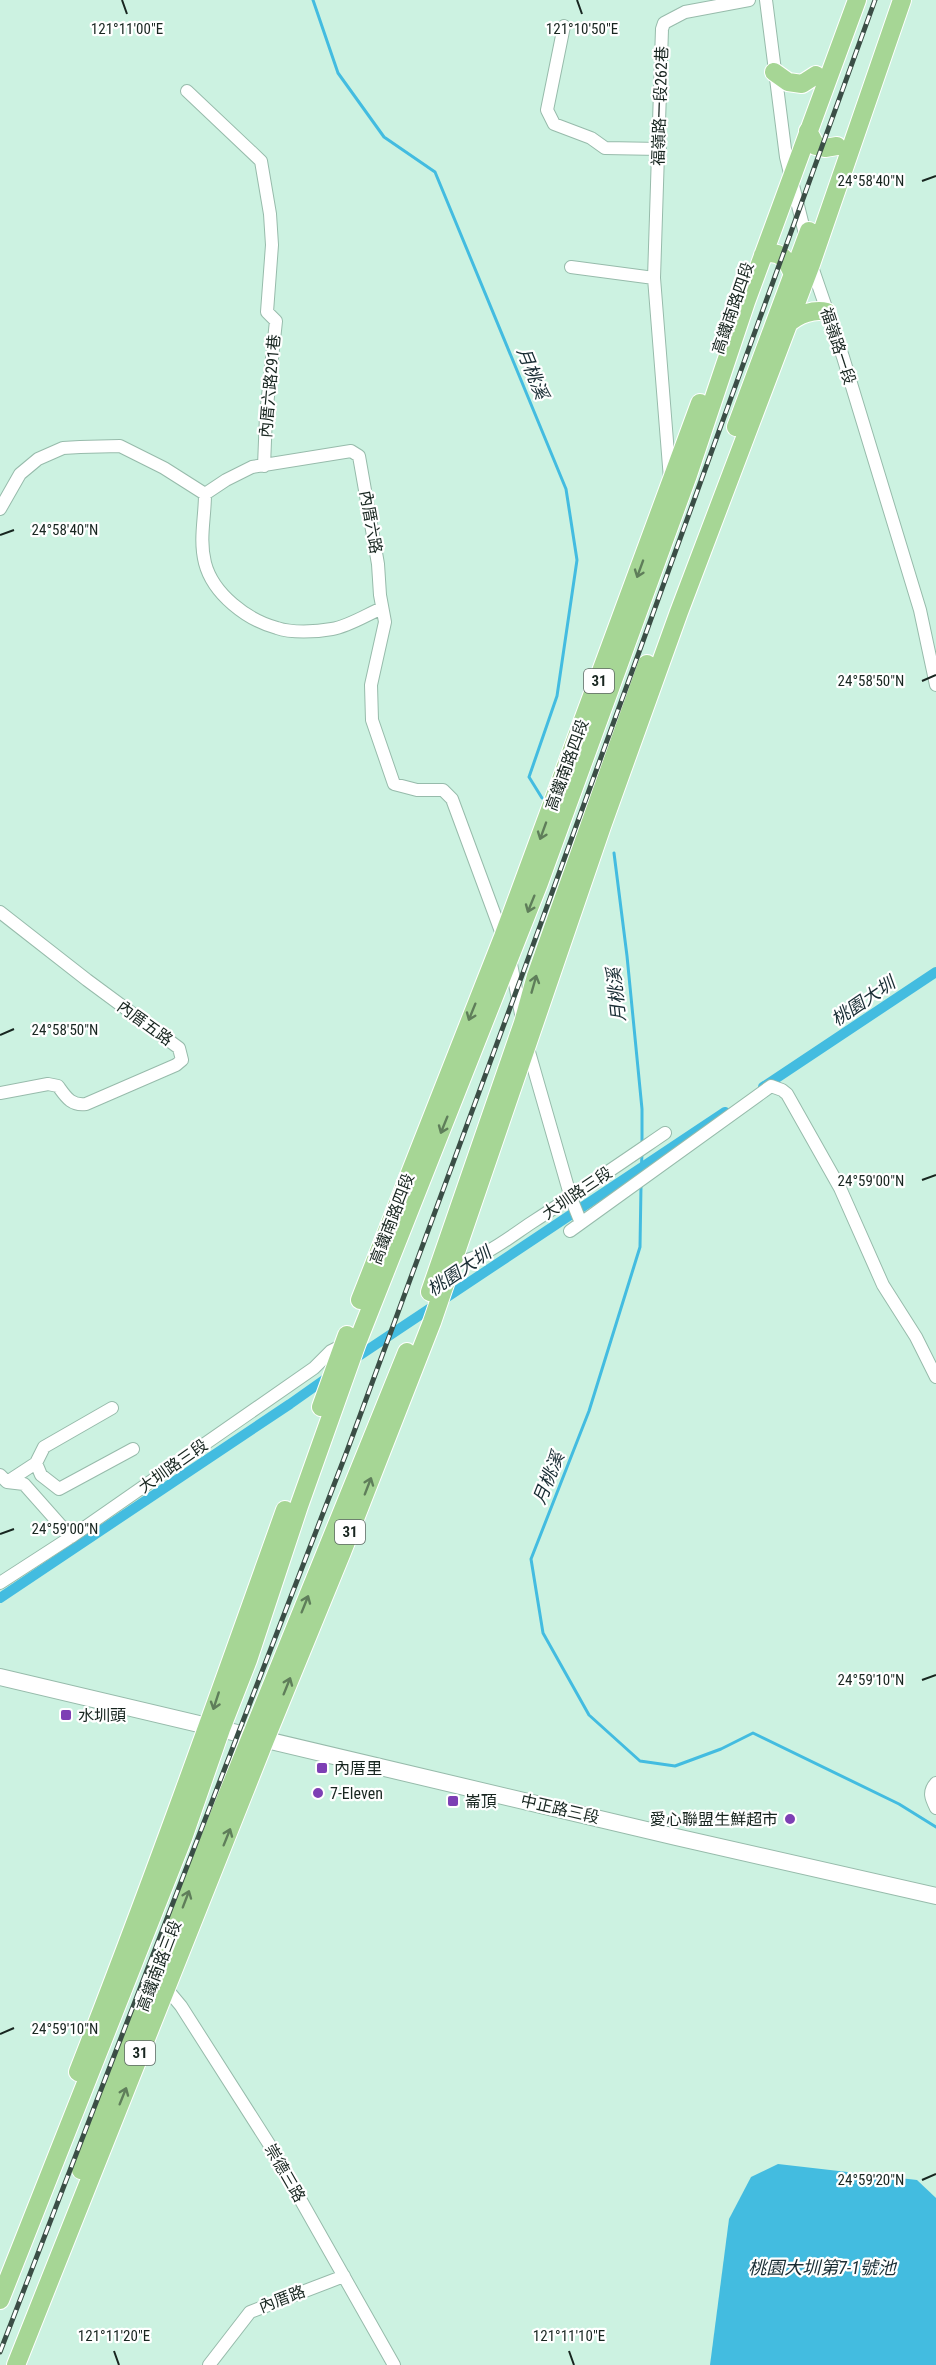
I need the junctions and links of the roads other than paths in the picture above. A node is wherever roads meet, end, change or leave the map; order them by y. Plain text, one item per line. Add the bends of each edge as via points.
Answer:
1 (749, 0) edge
2 (766, 0) edge
3 (844, 0) edge
4 (857, 0) edge
5 (889, 0) edge
6 (902, 0) edge
7 (564, 26) dead end
8 (774, 72) junction
9 (816, 75) junction
10 (187, 91) dead end
11 (808, 131) junction
12 (837, 146) junction
13 (660, 149) junction
14 (786, 157) junction
15 (791, 176) junction
16 (806, 240) junction
17 (763, 255) junction
18 (811, 264) junction
19 (571, 267) dead end
20 (793, 274) junction
21 (654, 278) junction
22 (827, 312) junction
23 (788, 324) junction
24 (264, 466) junction
25 (670, 486) junction
26 (205, 494) junction
27 (0, 509) edge
28 (382, 608) junction
29 (639, 612) junction
30 (600, 677) junction
31 (936, 686) edge
32 (607, 774) junction
33 (602, 826) junction
34 (0, 912) edge
35 (503, 937) junction
36 (509, 957) junction
37 (523, 1023) junction
38 (462, 1038) junction
39 (528, 1047) junction
40 (0, 1093) edge
41 (455, 1098) junction
42 (510, 1100) junction
43 (665, 1133) dead end
44 (483, 1139) junction
45 (571, 1199) junction
46 (580, 1222) junction
47 (570, 1231) dead end
48 (454, 1263) junction
49 (346, 1348) junction
50 (936, 1377) edge
51 (112, 1408) dead end
52 (133, 1449) dead end
53 (36, 1463) junction
54 (3, 1479) edge
55 (71, 1537) junction
56 (0, 1583) edge
57 (0, 1677) edge
58 (215, 1728) junction
59 (258, 1738) junction
60 (936, 1783) edge
61 (936, 1808) edge
62 (936, 1896) edge
63 (166, 1988) junction
64 (72, 2193) junction
65 (69, 2234) junction
66 (0, 2269) edge
67 (344, 2276) junction
68 (0, 2300) edge
69 (5, 2365) edge
70 (16, 2365) edge
71 (209, 2365) edge
72 (394, 2365) edge

1 - 13 street, 福嶺路一段262巷 via 685,12 664,24
2 - 8 street, 福嶺路一段
3 - 9 main road, 高鐵南路四段 / 31
4 - 11 main road, 高鐵南路四段 / 31
5 - 12 main road, 31
6 - 18 main road, 31
7 - 13 street via 547,110 554,124 591,138 605,148
8 - 9 main road via 788,82 802,84
8 - 14 street, 福嶺路一段
9 - 14 main road, 高鐵南路四段 / 31
10 - 24 street, 內厝六路291巷 via 261,161 272,245 267,312 276,321
11 - 12 main road via 816,146
11 - 15 main road, 高鐵南路四段 / 31
12 - 16 main road, 31
13 - 21 street, 福嶺路一段262巷
14 - 15 street, 福嶺路一段
14 - 25 main road, 高鐵南路四段 / 31
15 - 16 street, 福嶺路一段
15 - 17 main road, 高鐵南路四段 / 31
16 - 18 street, 福嶺路一段
16 - 20 main road, 31
17 - 20 main road via 779,254
17 - 29 main road, 高鐵南路四段 / 31
18 - 22 street, 福嶺路一段
18 - 23 main road, 31
19 - 21 street
20 - 32 main road, 31
21 - 25 street, 福嶺路一段262巷
22 - 23 main road via 800,315
22 - 31 street, 福嶺路一段 via 920,610
23 - 33 main road, 31
24 - 26 street, 內厝六路 via 252,467
24 - 28 street, 內厝六路 via 351,451 358,456
25 -> 30 main road, 高鐵南路四段 / 31
26 - 27 street via 120,446 72,447 38,459 20,474
26 - 28 street via 201,534 206,563 215,586 247,616 278,629 330,630
28 - 35 street, 內厝六路 via 385,622 371,685 372,720 388,770 394,784 417,790 443,790 452,800
29 - 30 main road via 611,652
29 -> 36 main road, 高鐵南路四段 / 31
30 -> 35 main road, 高鐵南路四段 / 31
32 - 33 main road
37 -> 32 main road, 31
33 - 39 main road, 31
34 - 40 street, 內厝五路 via 179,1048 182,1059 86,1104 68,1101 58,1086 48,1084
35 - 36 street
35 -> 38 main road, 高鐵南路四段 / 31
36 - 37 street
36 - 41 main road, 高鐵南路四段 / 31
37 - 39 street
37 - 44 main road, 31
38 - 41 main road
38 - 49 main road, 高鐵南路四段 / 31
39 - 42 main road, 31
39 - 45 street
41 -> 49 main road, 高鐵南路四段 / 31
42 - 44 main road
42 - 48 main road, 31
43 - 45 street, 大圳路三段
59 -> 44 main road, 31 via 428,1298
45 - 46 street
45 - 48 street, 大圳路三段 via 487,1251
46 - 47 street, 大圳路三段
46 - 50 street, 大圳路三段 via 771,1086 782,1090 840,1188 882,1285 916,1336
59 -> 48 main road, 31 via 342,1552
49 - 55 street, 大圳路三段 via 332,1351 314,1368
49 -> 58 main road, 31 via 328,1389
49 - 58 main road, 31 via 345,1378 248,1660
51 - 53 street via 44,1447
52 - 53 street via 59,1489 41,1475
53 - 54 street
54 - 55 street via 24,1484
55 - 56 street, 大圳路三段
57 - 58 main road, 中正路三段
58 - 59 main road, 中正路三段
58 - 66 main road, 31
58 - 68 main road, 高鐵南路三段 / 31 via 183,1838
59 - 62 main road, 中正路三段
63 -> 59 main road, 高鐵南路三段 / 31
64 -> 59 main road, 高鐵南路三段 / 31 via 117,2074
60 - 61 street via 930,1797
65 -> 63 main road, 高鐵南路三段 / 31
63 - 67 street, 崇德三路 via 269,2144
64 - 65 main road
64 - 69 main road, 高鐵南路三段 / 31
65 - 70 main road, 高鐵南路三段 / 31
67 - 71 street, 內厝路 via 250,2312
67 - 72 street, 崇德三路

